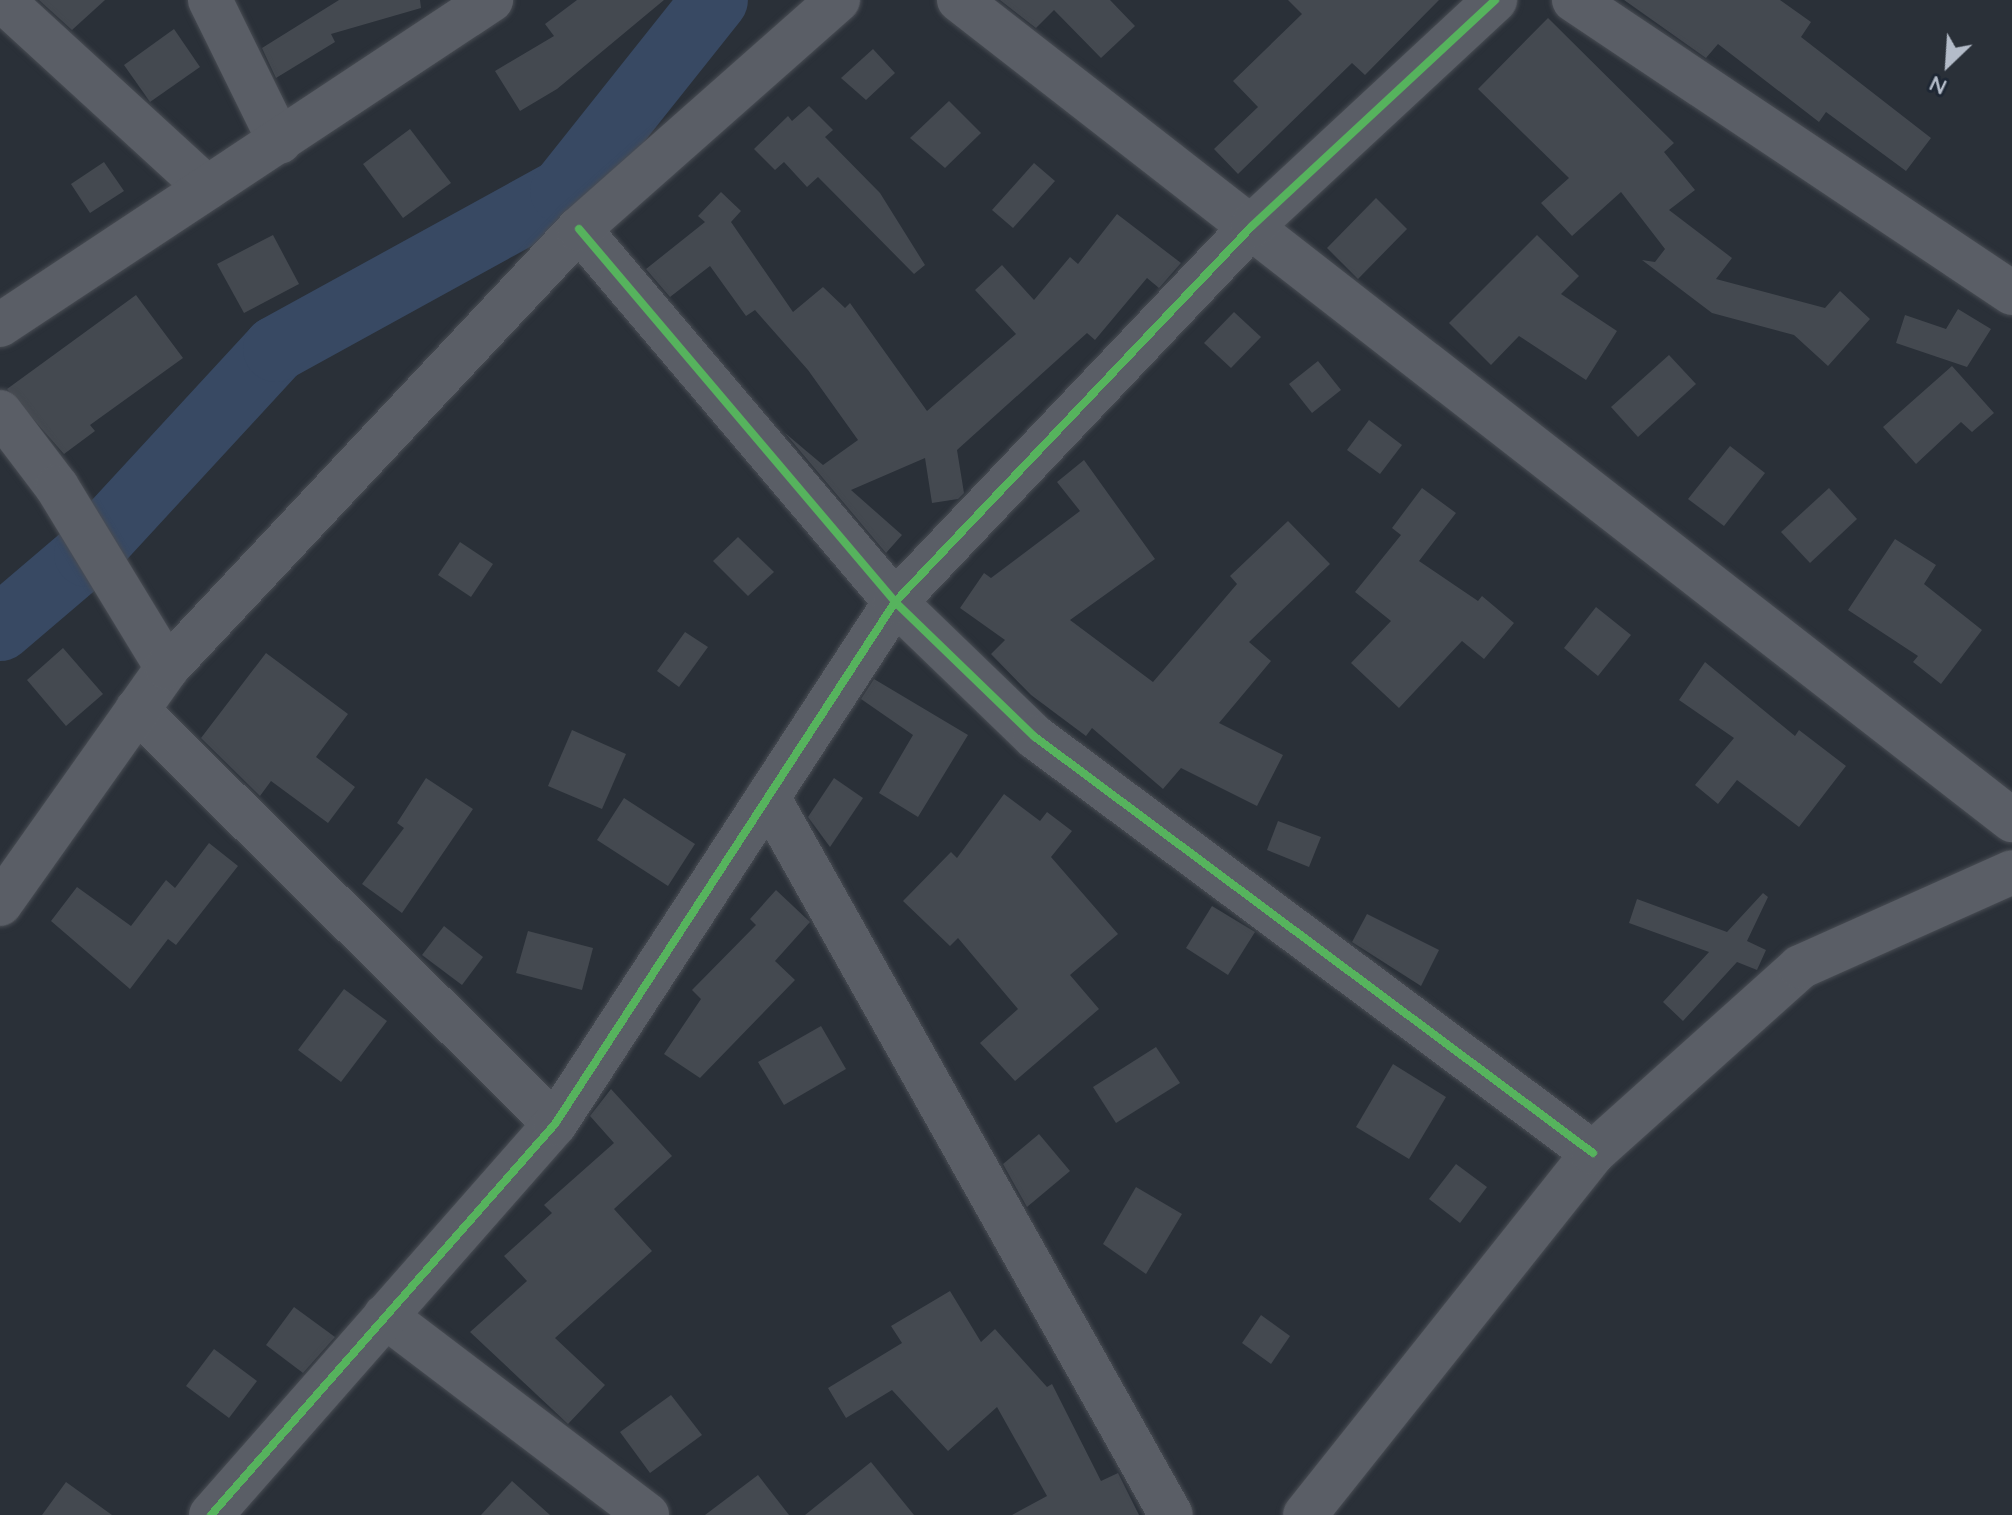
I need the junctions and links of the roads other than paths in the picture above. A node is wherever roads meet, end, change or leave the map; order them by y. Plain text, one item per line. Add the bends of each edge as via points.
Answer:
1 (2, 0) edge
2 (210, 0) edge
3 (491, 0) edge
4 (838, 0) edge
5 (959, 0) edge
6 (1495, 0) edge
7 (1574, 0) edge
8 (280, 142) junction
9 (207, 188) junction
10 (1252, 226) junction
11 (579, 229) junction
12 (2012, 293) edge
13 (0, 325) edge
14 (0, 412) edge
15 (895, 602) junction
16 (167, 668) junction
17 (137, 710) junction
18 (768, 797) junction
19 (2012, 820) edge
20 (2012, 872) edge
21 (0, 904) edge
22 (555, 1124) junction
23 (1593, 1153) junction
24 (385, 1316) junction
25 (211, 1515) edge
26 (647, 1515) edge
27 (1171, 1515) edge
28 (1305, 1515) edge

1 - 9 street
2 - 8 street
3 - 8 street
4 - 11 street
5 - 10 street
6 - 10 street
7 - 12 street
8 - 9 street
9 - 13 street
10 - 15 street
10 - 19 street
11 - 15 street
11 - 16 street
14 - 16 street via 57,487
15 - 18 street
15 - 23 street via 1035,737
16 - 17 street
17 - 21 street
17 - 22 street
18 - 22 street
18 - 27 street
20 - 23 street via 1800,967
22 - 24 street
23 - 28 street
24 - 25 street
24 - 26 street

